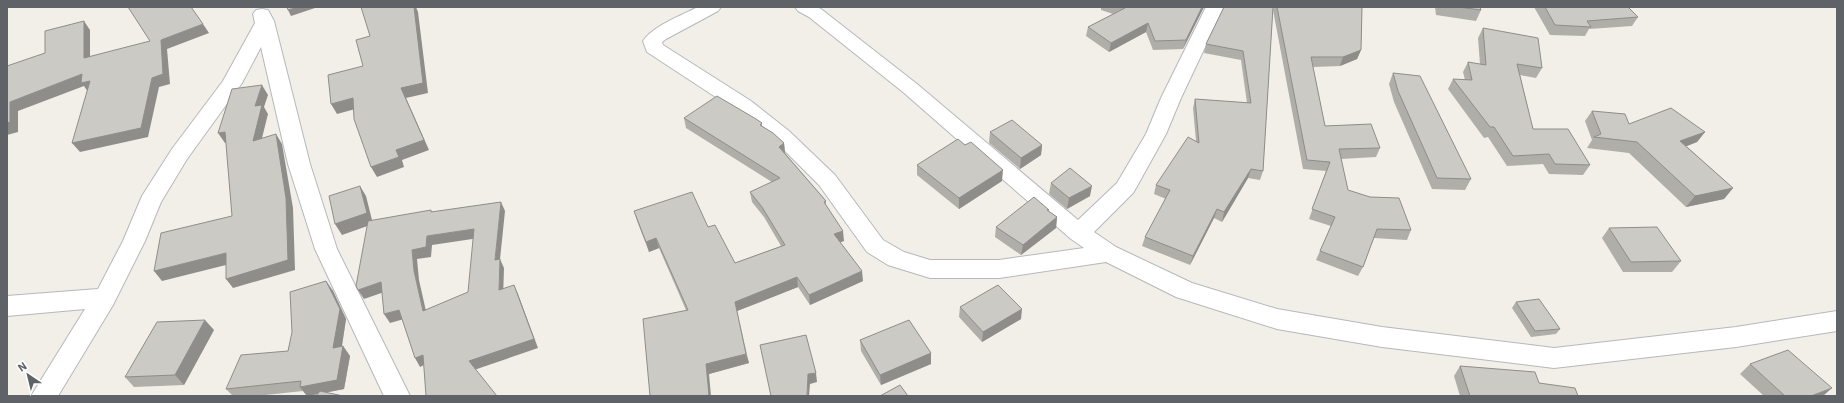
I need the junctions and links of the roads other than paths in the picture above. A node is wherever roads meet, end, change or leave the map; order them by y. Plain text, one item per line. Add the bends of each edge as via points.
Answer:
1 (712, 7) edge
2 (804, 7) edge
3 (1215, 7) edge
4 (262, 14) edge
5 (1079, 233) junction
6 (1108, 254) junction
7 (105, 298) junction
8 (7, 306) edge
9 (1837, 321) edge
10 (44, 396) edge
11 (397, 396) edge

1 - 6 street via 659,35 652,41 654,48 744,106 782,136 827,180 875,246 896,259 930,269 999,269
2 - 5 street via 910,88
3 - 5 street via 1156,134 1125,188
4 - 7 street via 232,82 179,154 150,202 134,241
4 - 11 street via 300,164 326,249
5 - 6 street
6 - 9 street via 1184,290 1277,319 1382,337 1554,358 1736,337
7 - 8 street
7 - 10 street

